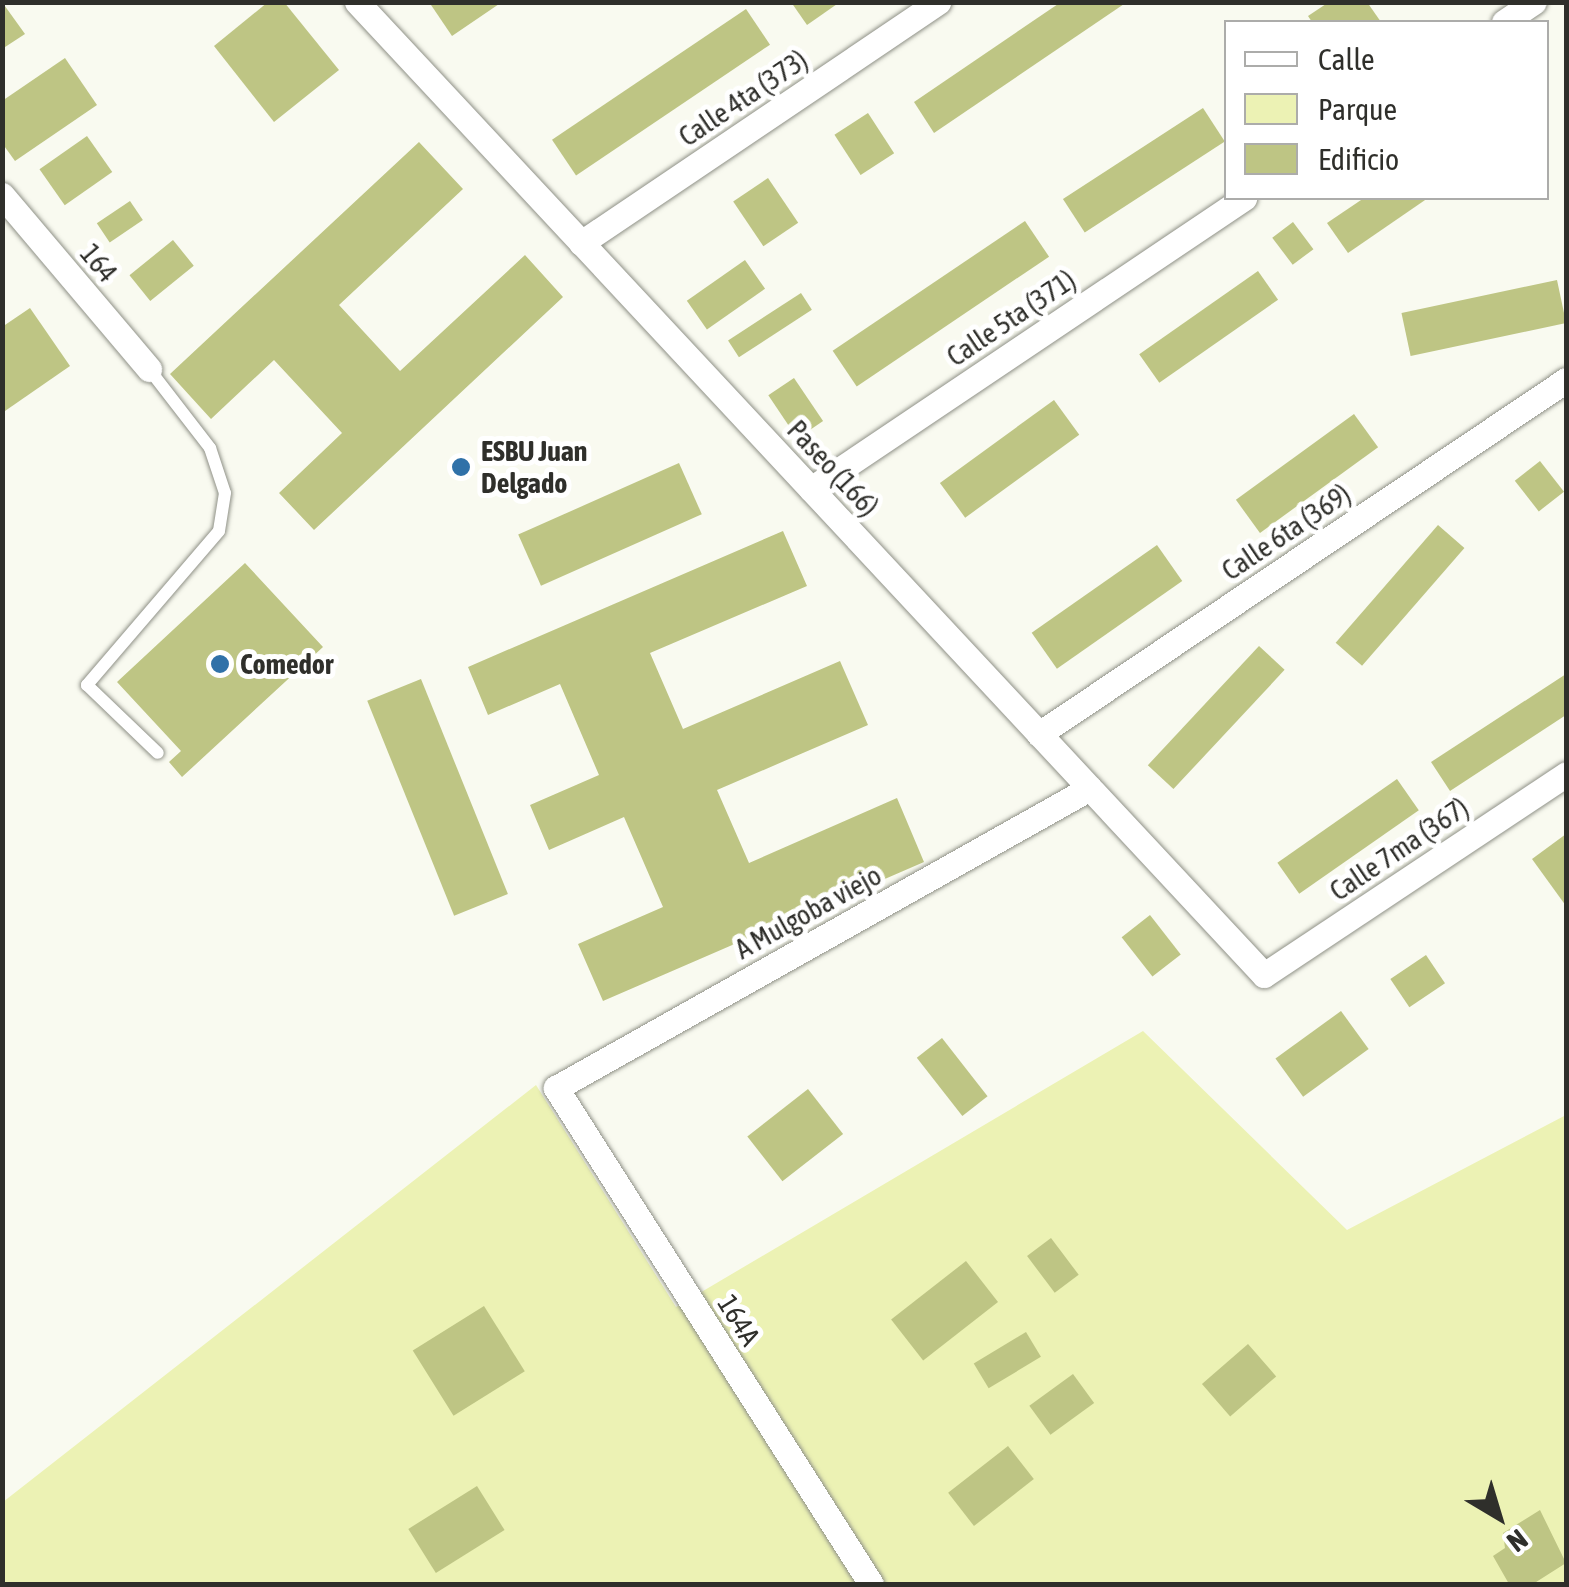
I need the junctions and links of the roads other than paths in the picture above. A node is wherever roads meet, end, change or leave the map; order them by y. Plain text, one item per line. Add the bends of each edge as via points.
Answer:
1 (357, 2) edge
2 (938, 2) edge
3 (1534, 2) edge
4 (1507, 20) edge
5 (2, 195) edge
6 (1241, 200) edge
7 (581, 243) junction
8 (149, 370) joint
9 (1566, 380) edge
10 (811, 489) junction
11 (1039, 734) junction
12 (158, 753) dead end
13 (1566, 775) edge
14 (1090, 788) junction
15 (1264, 975) joint
16 (556, 1088) joint
17 (871, 1584) edge

1 - 7 street, Paseo (166)
2 - 7 street, Calle 4ta (373)
3 - 4 street
5 - 8 street, 164
6 - 10 street, Calle 5ta (371)
7 - 10 street, Paseo (166)
8 - 12 lane via 210,448 225,493 219,532 88,685
9 - 11 street, Calle 6ta (369)
10 - 11 street, Paseo (166)
11 - 14 street, Paseo (166)
13 - 15 street, Calle 7ma (367)
14 - 15 street, Paseo (166)
14 - 16 street, A Mulgoba viejo
16 - 17 street, 164A

